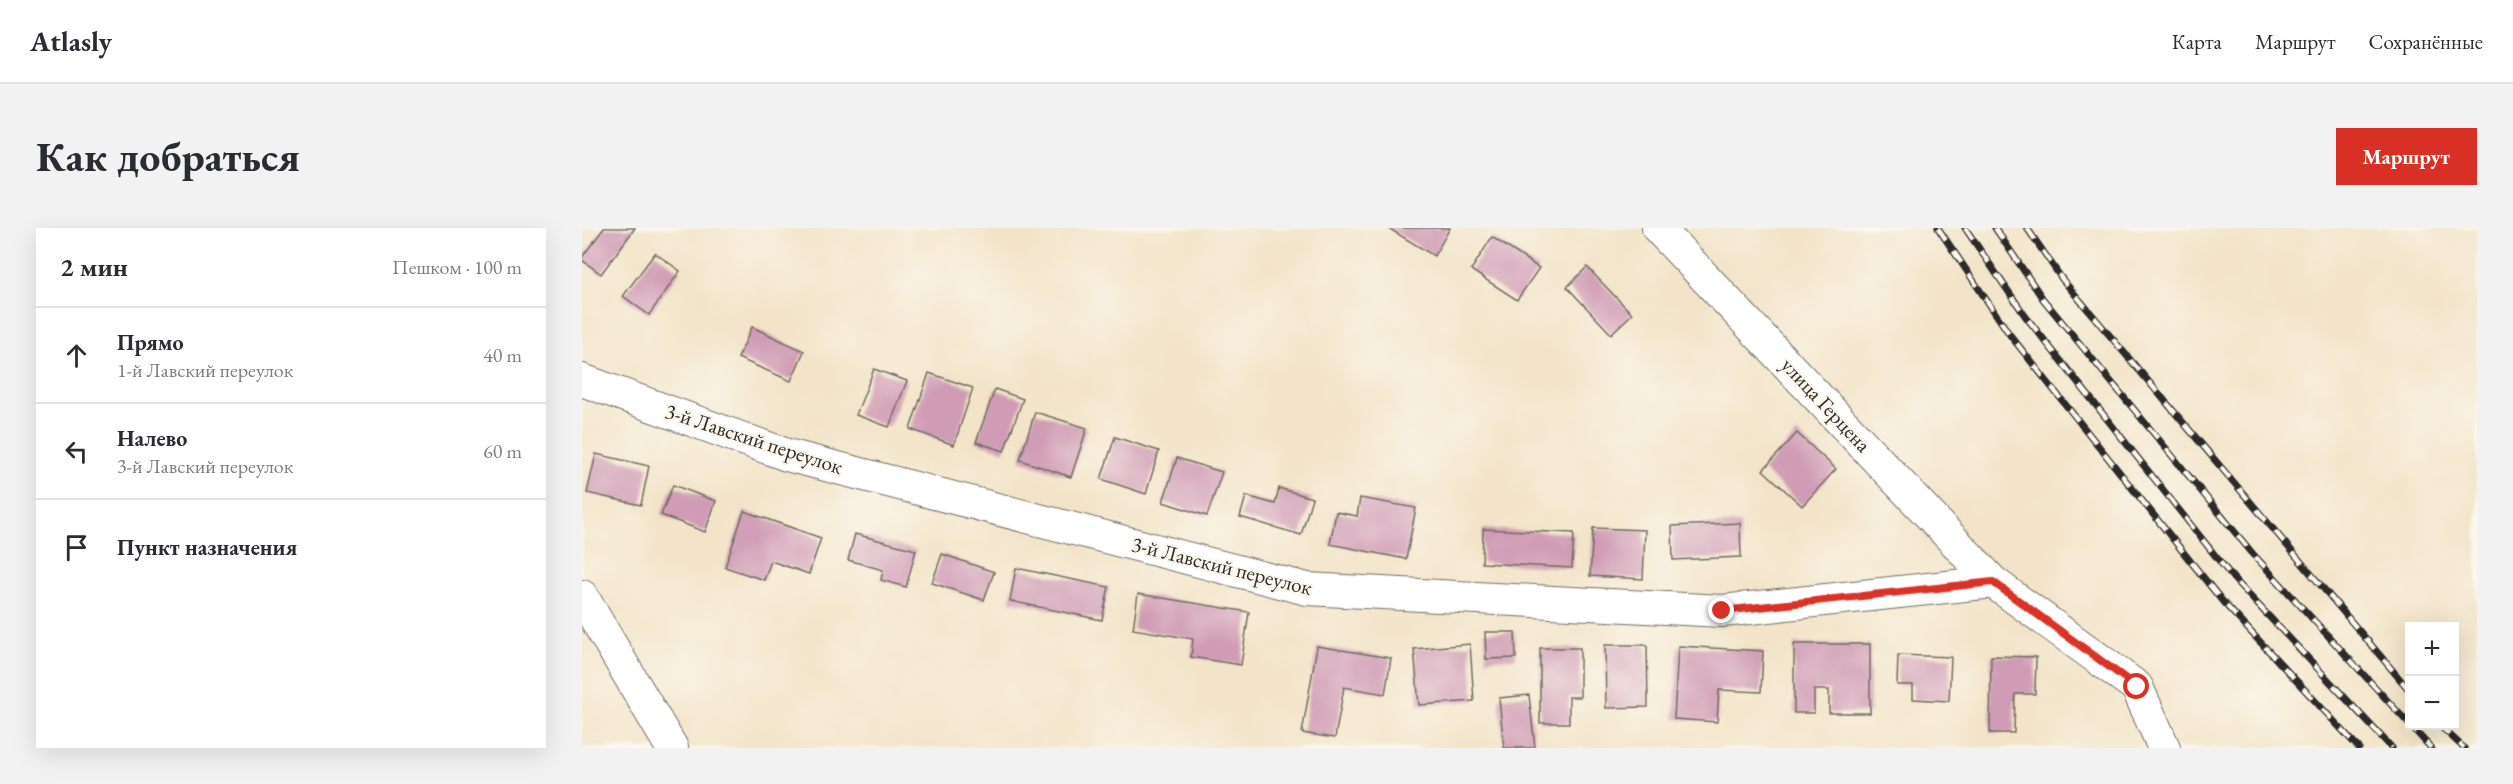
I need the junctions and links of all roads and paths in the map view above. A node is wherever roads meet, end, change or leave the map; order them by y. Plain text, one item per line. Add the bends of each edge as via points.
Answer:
1 (1658, 228) edge
2 (582, 380) edge
3 (1993, 582) junction
4 (582, 596) edge
5 (672, 748) edge
6 (2164, 748) edge

1 - 3 street, улица Герцена
2 - 3 street, 3-й Лавский переулок via 787,455 1307,589 1722,611
3 - 6 street, улица Герцена via 2137,687
4 - 5 street

